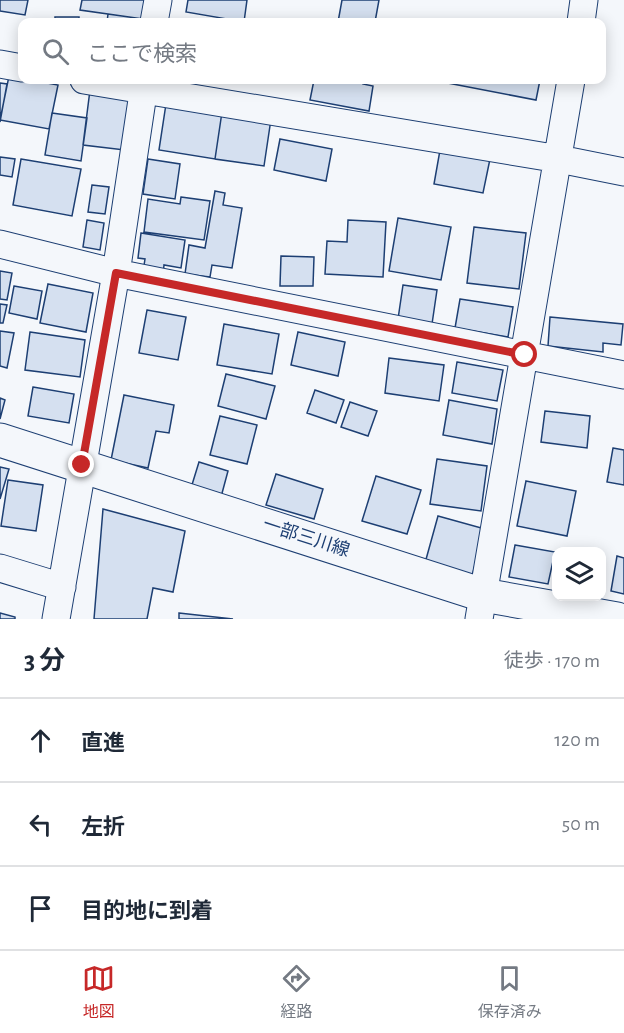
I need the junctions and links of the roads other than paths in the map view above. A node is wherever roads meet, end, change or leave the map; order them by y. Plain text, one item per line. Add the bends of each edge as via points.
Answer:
1 (158, 0) edge
2 (584, 0) edge
3 (155, 18) edge
4 (582, 18) edge
5 (0, 64) edge
6 (18, 67) edge
7 (571, 84) edge
8 (144, 85) edge
9 (559, 159) junction
10 (624, 172) edge
11 (0, 244) edge
12 (116, 273) junction
13 (525, 355) junction
14 (624, 375) edge
15 (0, 440) edge
16 (82, 465) junction
17 (0, 568) edge
18 (62, 587) junction
19 (481, 607) edge
20 (56, 619) edge
21 (617, 619) edge

1 - 3 street
2 - 4 street
5 - 6 street
7 - 9 street
8 - 9 street
8 - 12 street
9 - 10 street
9 - 13 street
11 - 12 street
12 - 13 street
12 - 16 street
13 - 14 street
13 - 19 street
15 - 16 main road, 一部三川線
16 - 18 street
16 - 19 main road, 一部三川線
17 - 18 street
18 - 20 street
19 - 21 main road, 一部三川線

